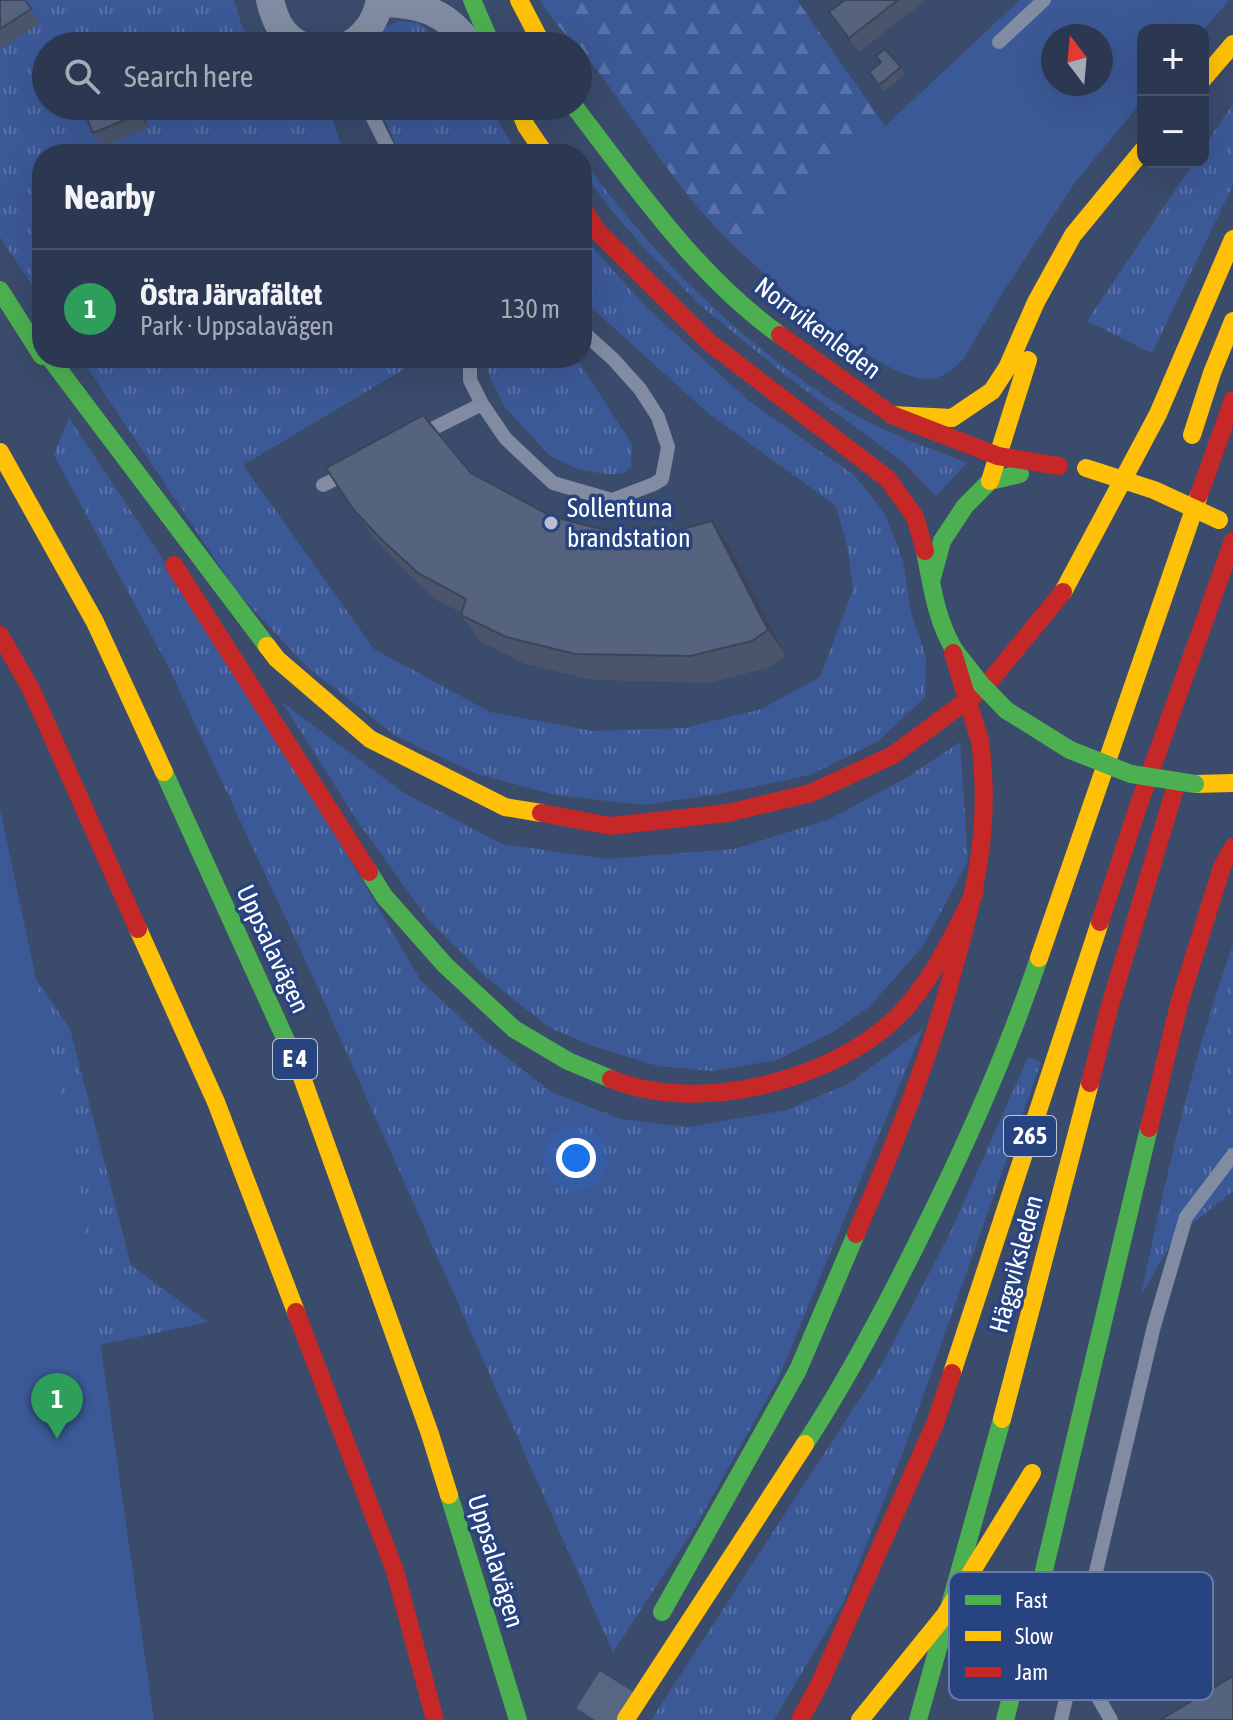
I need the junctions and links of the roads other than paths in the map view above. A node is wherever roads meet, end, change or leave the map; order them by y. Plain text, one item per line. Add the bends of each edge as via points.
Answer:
1 (270, 0) edge
2 (472, 0) edge
3 (519, 0) edge
4 (1044, 0) edge
5 (380, 1) edge
6 (283, 32) edge
7 (365, 32) edge
8 (460, 32) edge
9 (486, 32) edge
10 (536, 32) edge
11 (999, 42) dead end
12 (1233, 44) edge
13 (1209, 72) edge
14 (374, 120) edge
15 (523, 120) edge
16 (585, 120) edge
17 (386, 144) edge
18 (539, 144) edge
19 (1137, 157) edge
20 (1118, 180) junction
21 (592, 223) edge
22 (1233, 239) edge
23 (2, 294) edge
24 (1233, 321) edge
25 (32, 334) edge
26 (592, 340) edge
27 (32, 341) edge
28 (49, 368) edge
29 (58, 368) edge
30 (470, 368) edge
31 (1233, 400) edge
32 (482, 404) junction
33 (892, 415) junction
34 (402, 445) edge
35 (1188, 450) dead end
36 (0, 452) edge
37 (998, 456) junction
38 (362, 465) edge
39 (1059, 466) junction
40 (1177, 478) dead end
41 (990, 481) junction
42 (323, 485) dead end
43 (128, 493) dead end
44 (1162, 522) dead end
45 (1229, 528) edge
46 (162, 547) dead end
47 (931, 583) junction
48 (1233, 591) edge
49 (1145, 593) dead end
50 (1224, 620) dead end
51 (0, 635) edge
52 (952, 649) junction
53 (1129, 693) junction
54 (1180, 770) dead end
55 (1232, 784) edge
56 (1233, 847) edge
57 (975, 892) junction
58 (1223, 925) dead end
59 (1146, 1145) junction
60 (1233, 1155) edge
61 (1112, 1290) junction
62 (1069, 1389) dead end
63 (1036, 1466) dead end
64 (395, 1571) junction
65 (959, 1572) edge
66 (971, 1572) edge
67 (1044, 1572) edge
68 (1095, 1572) edge
69 (949, 1608) edge
70 (949, 1609) edge
71 (650, 1630) dead end
72 (1010, 1700) edge
73 (1065, 1700) edge
74 (1100, 1700) edge
75 (626, 1719) edge
76 (425, 1720) edge
77 (435, 1720) edge
78 (518, 1720) edge
79 (800, 1720) edge
80 (860, 1720) edge
81 (918, 1720) edge
82 (1005, 1720) edge
83 (1061, 1720) edge
84 (1111, 1720) edge

1 - 6 street
2 - 9 main road
3 - 10 main road
4 - 11 lane
5 - 7 street
5 - 8 street via 436,12
12 - 13 main road
14 - 17 lane
15 - 18 main road
16 - 33 main road, Norrvikenleden via 653,210 746,311
19 - 20 main road
20 - 33 main road via 1073,235 992,391 952,418
20 - 37 main road via 1045,310
21 - 47 main road via 710,343 888,479 920,528
22 - 29 main road via 1158,414 1064,590 985,687 893,755 811,793 728,813 611,826 505,807 370,739 277,659
23 - 25 main road
23 - 27 main road
24 - 35 main road
26 - 32 lane via 640,389 658,417 668,447 662,479 654,484 612,500 553,483 506,439
28 - 43 main road
30 - 32 lane
31 - 53 main road, 265
32 - 34 lane
33 - 37 main road, Norrvikenleden
36 - 78 main road, Uppsalavägen / E 4 via 95,622 295,1058 430,1434
37 - 39 main road, Norrvikenleden
37 - 41 main road
38 - 42 lane
39 - 41 main road
39 - 45 main road, bridge via 1130,479 1173,495
40 - 44 main road
41 - 47 main road via 942,541
45 - 79 main road, 265 via 935,1424
46 - 57 main road via 384,896 445,965 514,1029 568,1061 626,1085 681,1093 739,1091 792,1078 842,1057 897,1017 933,972
47 - 52 main road via 936,613
48 - 50 main road
49 - 53 main road
51 - 64 main road via 31,689 216,1102
52 - 55 main road, bridge via 1006,710 1070,750 1131,774
52 - 57 main road, bridge via 980,741 985,779
53 - 75 main road, 265 via 1021,1011 961,1154 832,1403
54 - 65 main road, Häggviksleden / 265 via 1109,1009
56 - 59 main road via 1179,1004
57 - 71 main road via 942,1012 898,1136 798,1370
58 - 59 main road
59 - 61 main road
60 - 68 lane via 1186,1217 1154,1326
61 - 62 main road
61 - 67 main road
63 - 66 main road, bridge
64 - 76 main road
64 - 77 main road
69 - 80 main road, bridge
70 - 81 main road, Häggviksleden / 265
72 - 82 main road
73 - 83 lane
74 - 84 lane

